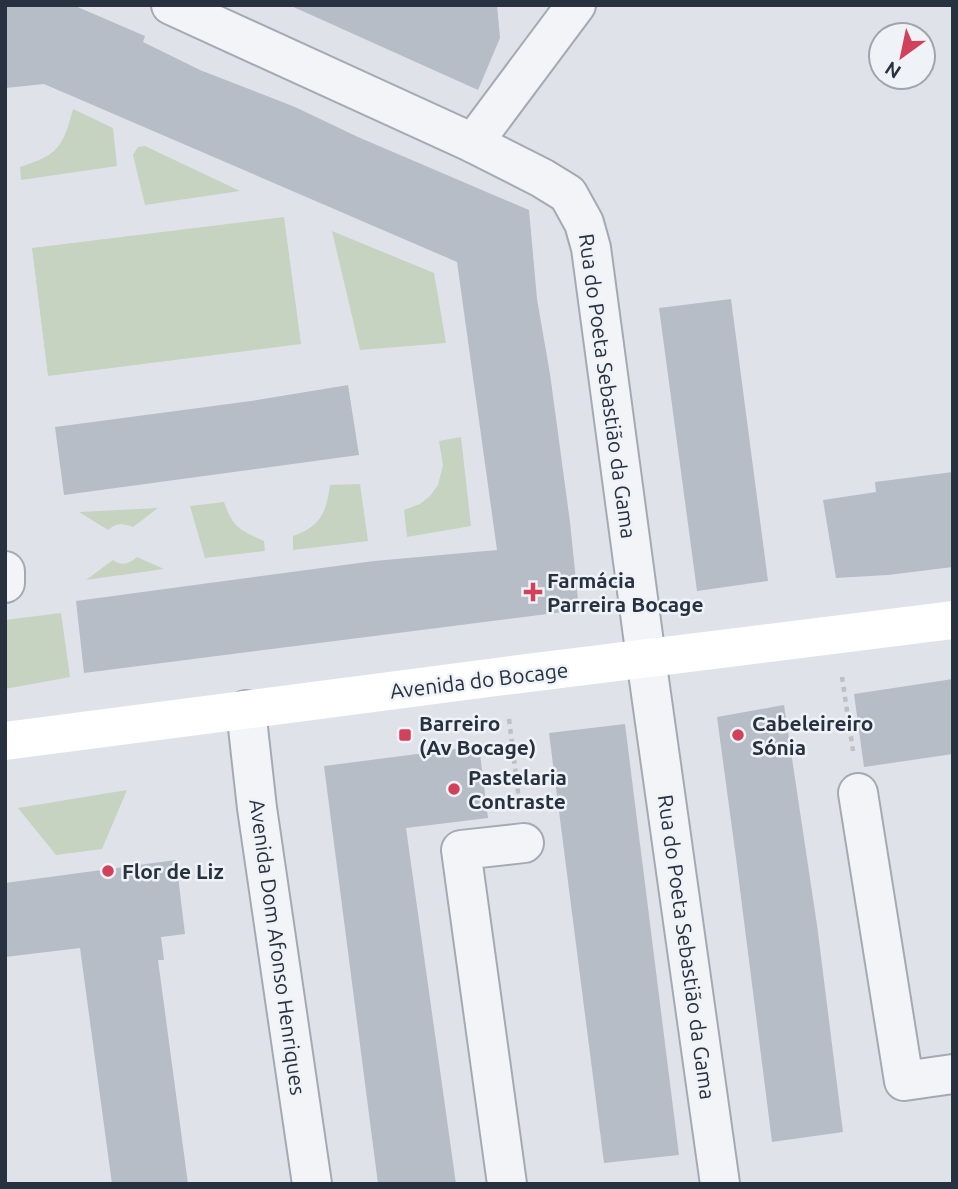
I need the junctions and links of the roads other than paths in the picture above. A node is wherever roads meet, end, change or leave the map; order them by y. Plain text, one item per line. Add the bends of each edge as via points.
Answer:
1 (171, 5) edge
2 (576, 5) edge
3 (473, 143) junction
4 (5, 571) edge
5 (5, 583) edge
6 (953, 620) edge
7 (646, 658) junction
8 (246, 710) junction
9 (5, 741) edge
10 (858, 793) road end
11 (524, 843) road end
12 (953, 1074) edge
13 (312, 1184) edge
14 (507, 1184) edge
15 (720, 1184) edge

1 - 3 street, Rua do Poeta Sebastião da Gama
2 - 3 street
3 - 7 street, Rua do Poeta Sebastião da Gama via 568,194 584,223
4 - 5 street
6 - 7 main road, Avenida do Bocage
7 - 8 main road, Avenida do Bocage
7 - 15 street, Rua do Poeta Sebastião da Gama
8 - 9 main road, Avenida do Bocage
8 - 13 street, Avenida Dom Afonso Henriques
10 - 12 street via 904,1081
11 - 14 street via 461,850

